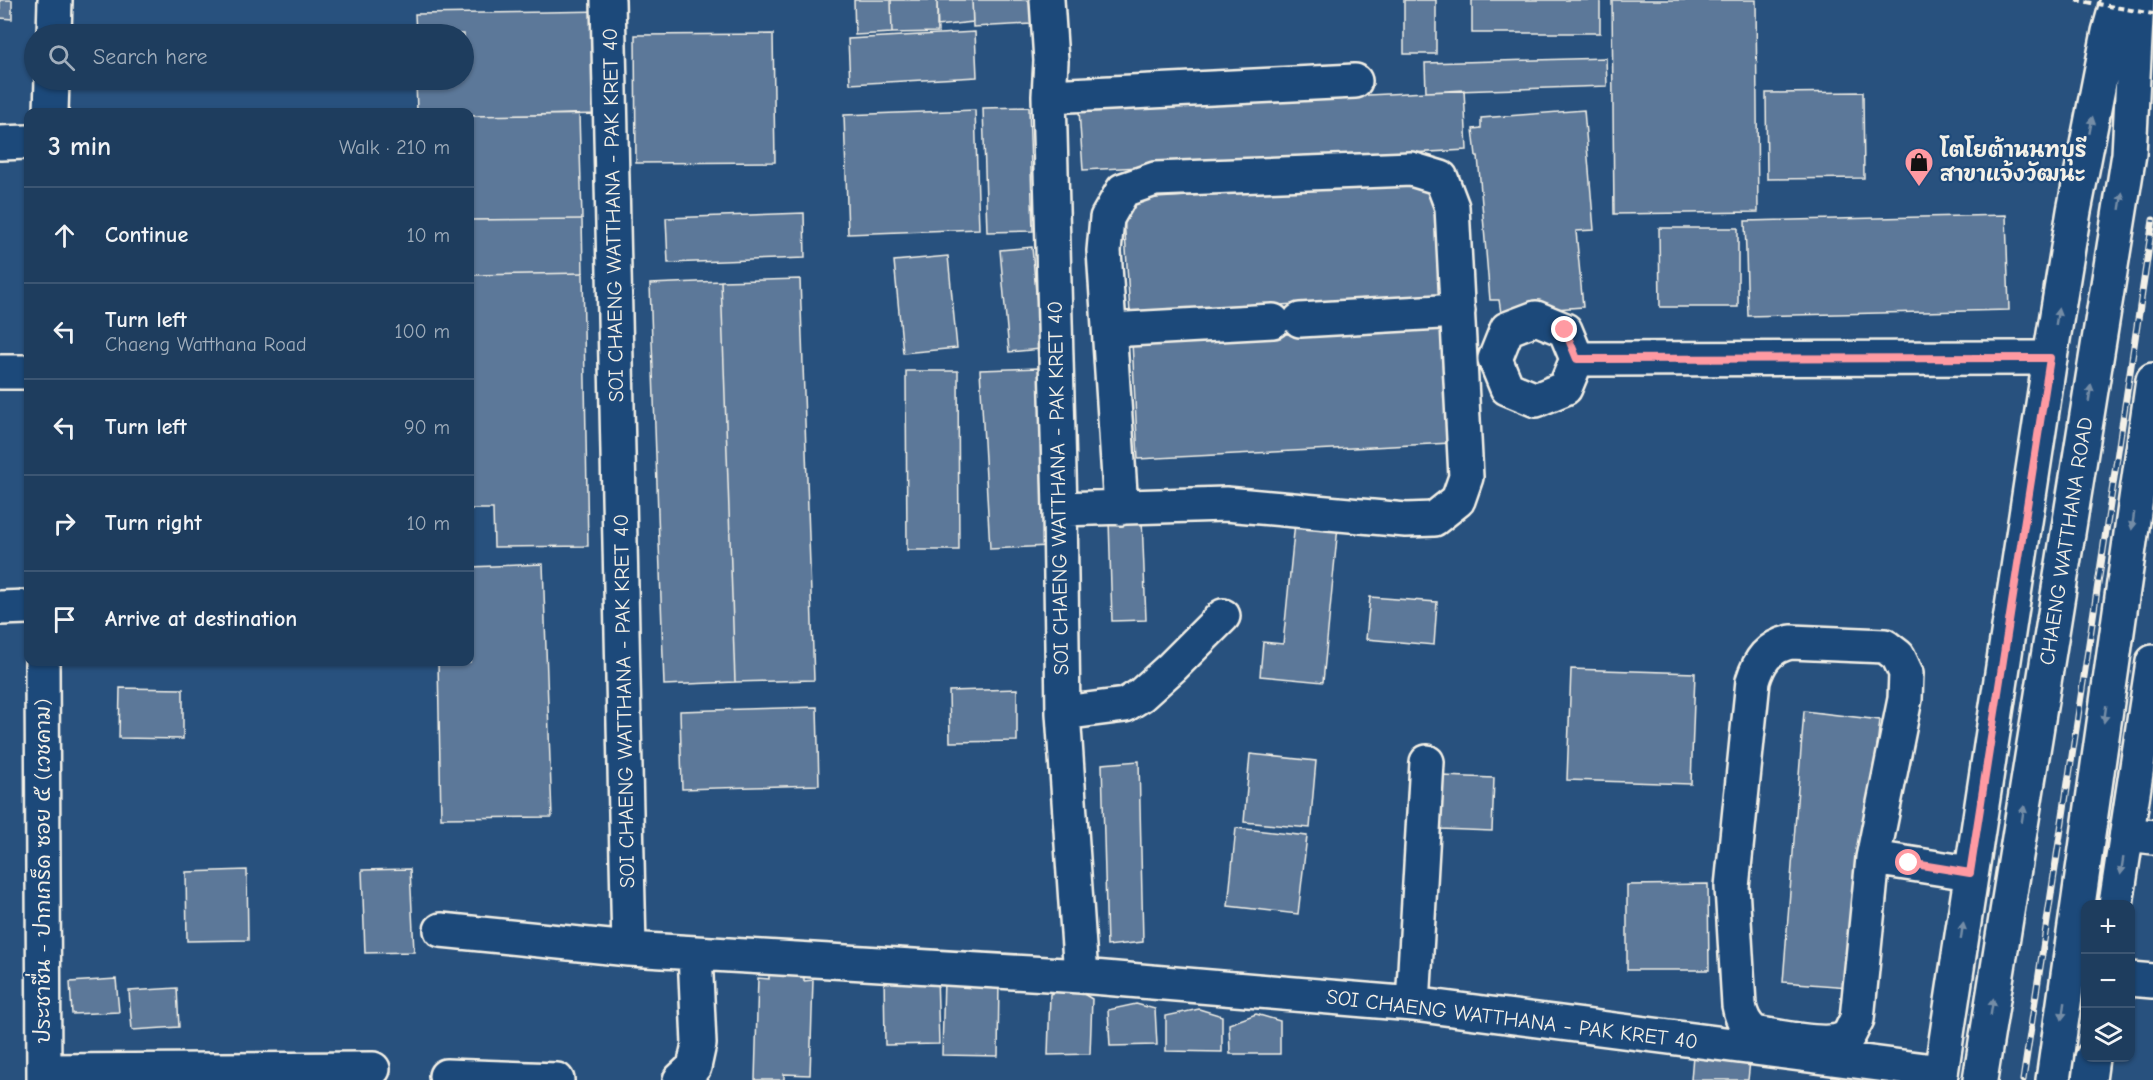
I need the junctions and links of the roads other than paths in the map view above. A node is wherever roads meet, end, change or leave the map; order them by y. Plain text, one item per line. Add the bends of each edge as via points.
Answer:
1 (55, 0) edge
2 (608, 0) edge
3 (1047, 0) edge
4 (2118, 0) edge
5 (2137, 0) edge
6 (54, 24) edge
7 (1355, 81) dead end
8 (52, 90) edge
9 (1049, 96) junction
10 (51, 108) edge
11 (0, 142) edge
12 (24, 142) edge
13 (1458, 311) junction
14 (1110, 330) junction
15 (2050, 358) junction
16 (1577, 359) dead end
17 (0, 372) edge
18 (24, 372) edge
19 (2153, 380) edge
20 (1121, 507) junction
21 (1060, 509) junction
22 (24, 607) edge
23 (0, 608) edge
24 (1223, 616) dead end
25 (2153, 662) edge
26 (42, 666) edge
27 (1063, 713) junction
28 (1427, 762) dead end
29 (2140, 836) edge
30 (1873, 858) junction
31 (1970, 873) junction
32 (2117, 900) edge
33 (441, 930) dead end
34 (629, 949) junction
35 (695, 953) junction
36 (1081, 976) junction
37 (2135, 979) edge
38 (2153, 981) edge
39 (1413, 1004) junction
40 (2091, 1062) edge
41 (373, 1069) dead end
42 (1981, 1072) edge
43 (44, 1075) edge
44 (2054, 1075) edge
45 (446, 1076) dead end
46 (1941, 1076) edge
47 (557, 1080) edge
48 (680, 1080) edge
49 (2089, 1080) edge

1 - 6 street
2 - 34 street, SOI CHAENG WATTHANA - PAK KRET 40
3 - 9 street, SOI CHAENG WATTHANA - PAK KRET 40
15 -> 4 street, CHAENG WATTHANA ROAD via 2079,189
42 -> 5 street, CHAENG WATTHANA ROAD via 2128,154
7 - 9 street
8 - 10 street
9 - 21 street, SOI CHAENG WATTHANA - PAK KRET 40
11 - 12 street
13 - 14 street
13 - 14 street via 1452,207 1441,178 1411,169 1155,179 1123,190 1107,218 1104,251
13 - 20 street via 1466,477 1458,500 1434,519 1226,504
14 - 20 street
15 - 16 street
15 - 31 street, CHAENG WATTHANA ROAD
17 - 18 street
19 -> 44 street
20 - 21 street
21 - 27 street, SOI CHAENG WATTHANA - PAK KRET 40
22 - 23 street
24 - 27 street via 1141,695 1125,705
25 - 29 street
26 - 43 street, ประชาชื่น - ปากเกร็ด ซอย ๕ (เวชคาม)
27 - 36 street, SOI CHAENG WATTHANA - PAK KRET 40
28 - 39 street
29 -> 32 street
30 - 30 street via 1857,1019 1848,1036 1820,1042 1749,1029 1739,1005 1732,887 1753,681 1764,656 1774,648 1791,642 1885,646 1898,656 1906,673 1905,699
30 - 31 street
46 -> 31 street, CHAENG WATTHANA ROAD
33 - 34 street
34 - 35 street, SOI CHAENG WATTHANA - PAK KRET 40
35 - 36 street, SOI CHAENG WATTHANA - PAK KRET 40
35 - 48 street via 699,1044 694,1067
36 - 39 street, SOI CHAENG WATTHANA - PAK KRET 40
37 - 38 street
39 - 46 street, SOI CHAENG WATTHANA - PAK KRET 40
40 - 49 street
41 - 43 street
45 - 47 street

